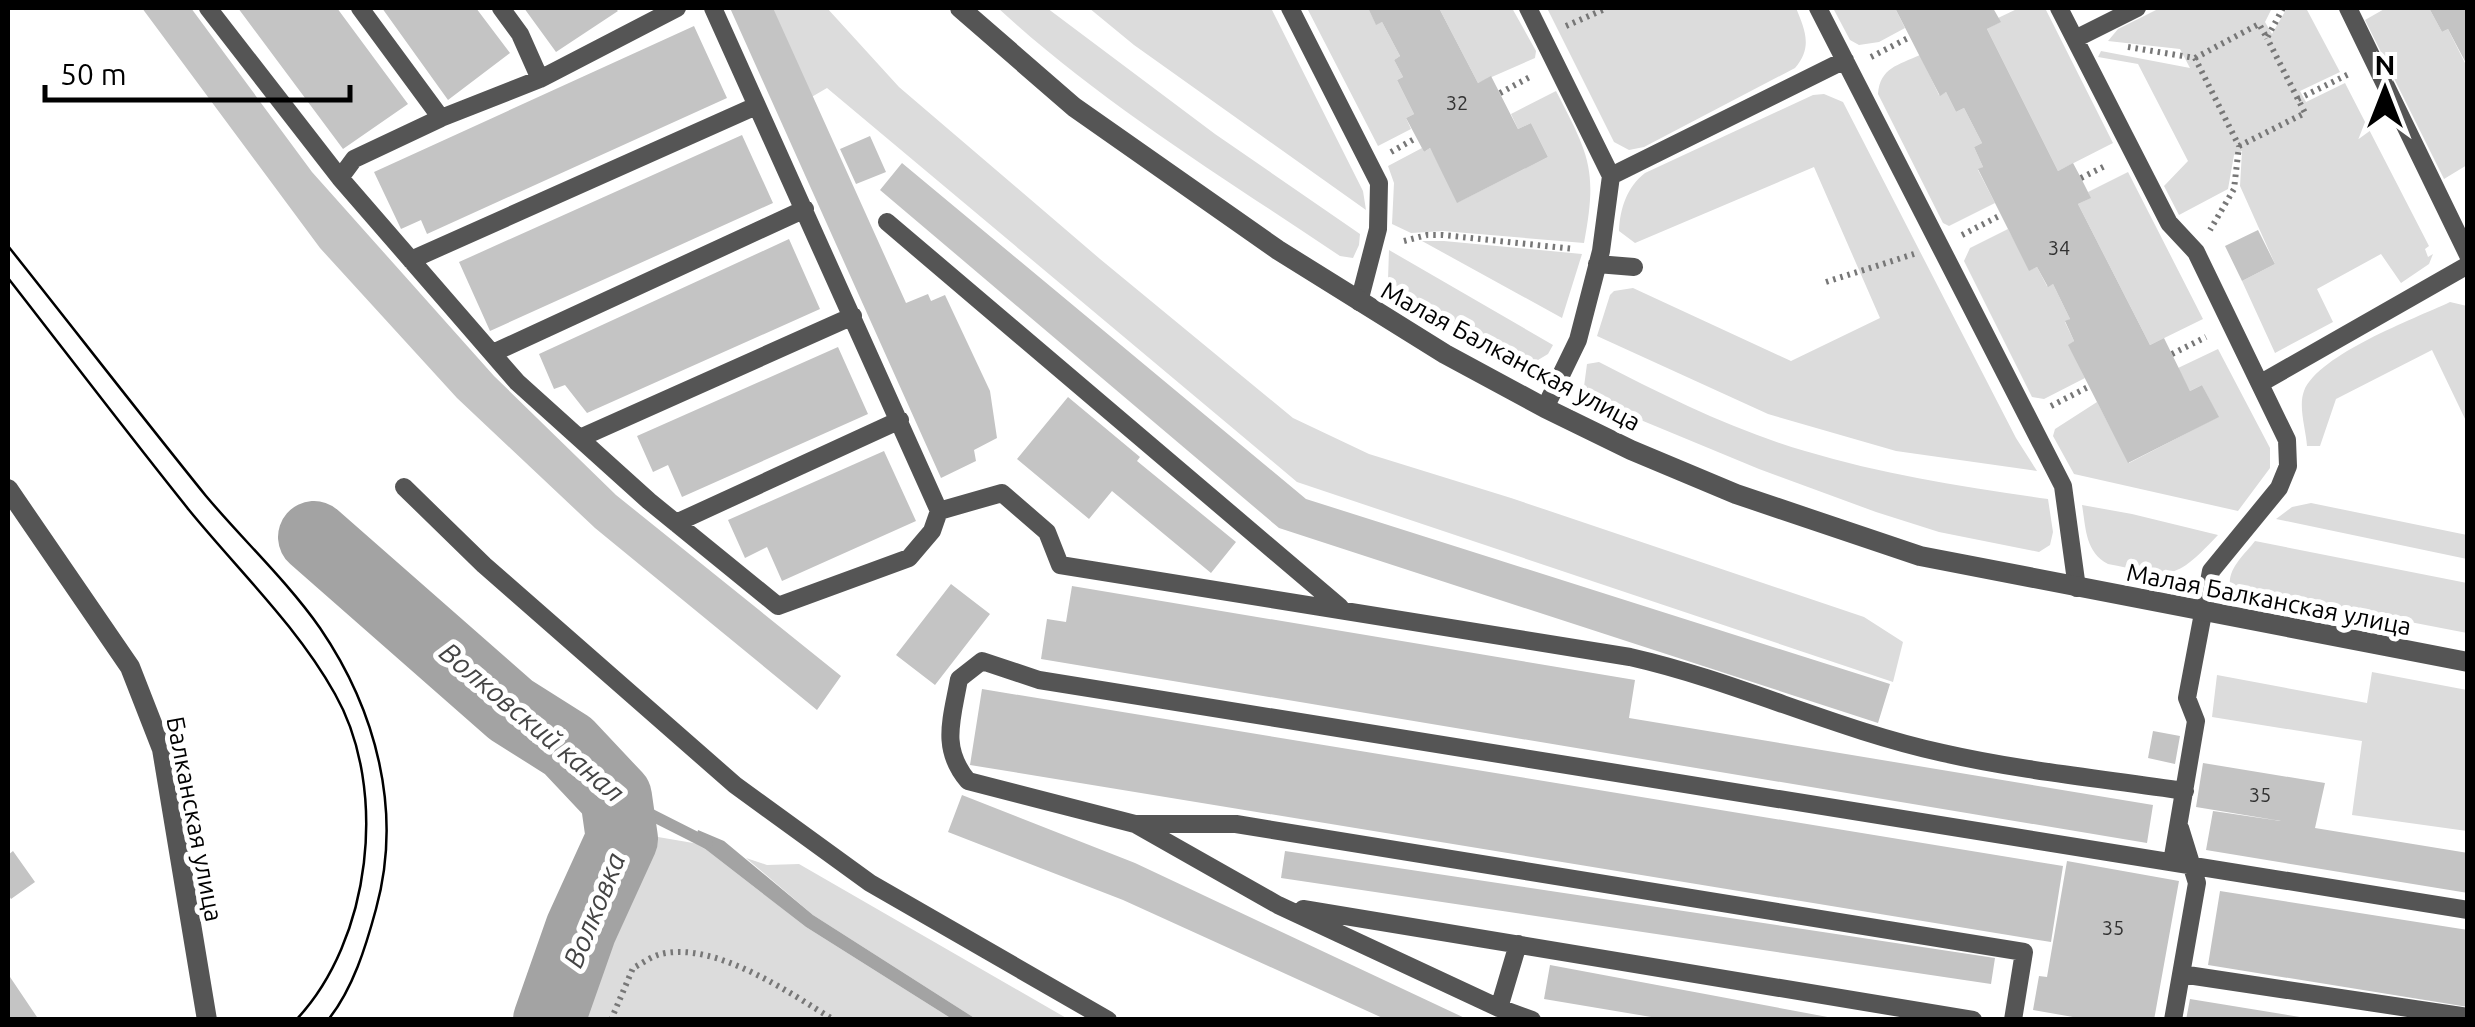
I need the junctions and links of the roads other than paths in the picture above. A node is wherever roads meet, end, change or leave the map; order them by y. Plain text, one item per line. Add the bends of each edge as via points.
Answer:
1 (208, 8) edge
2 (360, 8) edge
3 (501, 8) edge
4 (677, 8) edge
5 (713, 8) edge
6 (960, 8) edge
7 (1290, 8) edge
8 (1528, 8) edge
9 (1818, 8) edge
10 (2059, 8) edge
11 (2137, 8) edge
12 (2348, 8) edge
13 (644, 15) edge
14 (2075, 39) junction
15 (1847, 65) junction
16 (540, 78) junction
17 (756, 106) junction
18 (441, 118) junction
19 (1611, 176) junction
20 (340, 178) junction
21 (804, 209) junction
22 (887, 222) dead end
23 (2468, 255) edge
24 (411, 260) junction
25 (1597, 264) junction
26 (2468, 264) edge
27 (1634, 267) dead end
28 (1360, 302) junction
29 (853, 316) junction
30 (492, 353) junction
31 (2262, 383) junction
32 (1544, 408) junction
33 (900, 420) junction
34 (580, 438) junction
35 (404, 487) dead end
36 (8, 489) edge
37 (939, 512) junction
38 (676, 523) junction
39 (2077, 588) junction
40 (1343, 609) junction
41 (2202, 612) junction
42 (2468, 662) edge
43 (2185, 791) junction
44 (2178, 822) junction
45 (1135, 824) junction
46 (2172, 862) junction
47 (2192, 866) junction
48 (1278, 905) junction
49 (2468, 910) edge
50 (1518, 944) junction
51 (2181, 974) junction
52 (1500, 1008) junction
53 (2468, 1017) edge
54 (207, 1020) edge
55 (1108, 1020) edge
56 (1532, 1020) edge
57 (1973, 1020) edge
58 (2013, 1020) edge
59 (2173, 1020) edge

1 - 20 lane
2 - 18 lane
3 - 16 lane
4 - 13 lane
5 - 17 lane
6 - 28 street, Малая Балканская улица via 1130,149
7 - 28 lane via 1378,183 1378,229
8 - 19 lane
9 - 15 lane
10 - 14 lane
11 - 14 lane
12 - 23 lane
13 - 16 lane
14 - 31 lane via 2169,223 2196,252
15 - 19 lane
15 - 39 lane via 2062,486
16 - 18 lane
17 - 21 lane
17 - 24 lane
18 - 20 lane via 354,159
19 - 25 lane
20 - 24 lane
21 - 29 lane
21 - 30 lane
22 - 40 lane
24 - 30 lane
25 - 27 lane
25 - 32 lane via 1578,340
26 - 31 lane
28 - 32 street, Малая Балканская улица
29 - 33 lane
29 - 34 lane
30 - 34 lane
31 - 41 lane via 2287,440 2288,466 2280,488 2211,570
32 - 39 street, Малая Балканская улица via 1736,494 1826,525 1920,556
33 - 37 lane
33 - 38 lane
34 - 38 lane
35 - 55 lane via 735,785 870,883
36 - 54 street, Балканская улица via 130,667 149,710 162,749
37 - 38 lane via 909,558 778,606
37 - 40 lane via 1002,493 1047,532 1060,565
39 - 41 street, Малая Балканская улица
40 - 43 lane via 1686,670 1942,753
41 - 42 street, Малая Балканская улица
41 - 43 lane via 2187,698 2196,721
43 - 44 lane
44 - 46 lane
44 - 47 lane
45 - 46 lane via 968,781 950,752 959,679 982,661 1038,680
45 - 48 lane
45 - 58 lane via 1236,824 2024,952
46 - 47 lane
47 - 49 lane
47 - 51 lane via 2197,883
48 - 50 lane
48 - 52 lane
50 - 52 lane
50 - 57 lane
51 - 53 lane
51 - 59 lane
52 - 56 lane

